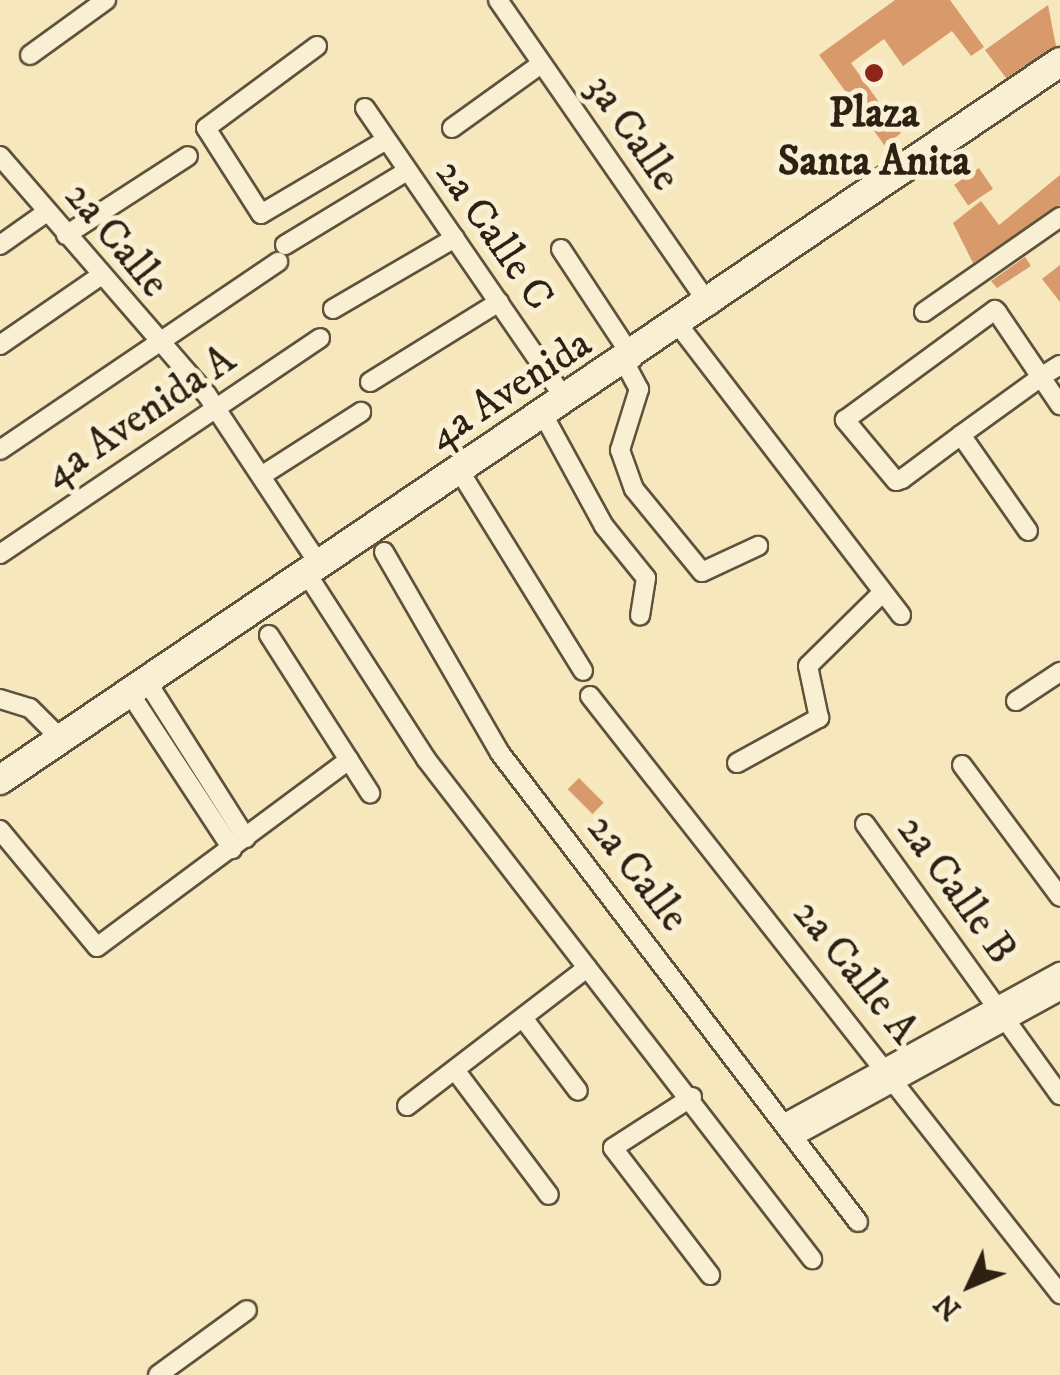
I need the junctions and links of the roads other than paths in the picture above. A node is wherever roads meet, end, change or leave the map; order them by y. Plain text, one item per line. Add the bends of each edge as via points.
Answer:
1 (106, 0) edge
2 (498, 0) edge
3 (317, 46) dead end
4 (30, 54) dead end
5 (1060, 62) edge
6 (541, 64) junction
7 (365, 108) dead end
8 (452, 128) dead end
9 (386, 140) junction
10 (0, 156) edge
11 (188, 156) dead end
12 (407, 171) junction
13 (47, 212) junction
14 (1060, 217) edge
15 (66, 235) junction
16 (455, 238) junction
17 (0, 245) edge
18 (561, 249) dead end
19 (100, 276) junction
20 (499, 302) junction
21 (710, 306) junction
22 (334, 309) dead end
23 (924, 312) dead end
24 (680, 326) junction
25 (320, 338) dead end
26 (156, 341) junction
27 (0, 344) edge
28 (629, 360) junction
29 (1060, 365) edge
30 (1041, 377) junction
31 (370, 382) dead end
32 (1060, 406) edge
33 (217, 408) junction
34 (555, 408) junction
35 (360, 412) dead end
36 (960, 435) junction
37 (0, 450) edge
38 (459, 470) junction
39 (261, 476) junction
40 (1028, 531) dead end
41 (758, 546) dead end
42 (384, 552) dead end
43 (0, 554) edge
44 (312, 567) junction
45 (884, 592) junction
46 (901, 615) dead end
47 (640, 616) dead end
48 (268, 635) dead end
49 (583, 671) dead end
50 (1054, 676) edge
51 (137, 686) junction
52 (590, 696) dead end
53 (1060, 696) edge
54 (0, 700) edge
55 (1016, 701) dead end
56 (61, 738) junction
57 (349, 760) junction
58 (737, 763) dead end
59 (962, 764) dead end
60 (0, 780) edge
61 (370, 793) dead end
62 (865, 824) dead end
63 (0, 830) edge
64 (239, 844) junction
65 (1060, 897) edge
66 (586, 968) junction
67 (1060, 972) edge
68 (1060, 991) edge
69 (1000, 1013) junction
70 (524, 1018) junction
71 (455, 1070) junction
72 (890, 1072) junction
73 (578, 1091) dead end
74 (1060, 1095) edge
75 (692, 1096) junction
76 (408, 1106) dead end
77 (790, 1130) junction
78 (550, 1195) dead end
79 (858, 1222) dead end
80 (812, 1259) dead end
81 (710, 1275) dead end
82 (1060, 1294) edge
83 (248, 1310) dead end
84 (158, 1375) edge

1 - 4 street
2 - 6 street, 3a Calle
3 - 9 street via 206,128 260,214
5 - 21 main road, 4a Avenida
6 - 8 street
6 - 21 street, 3a Calle
7 - 9 street, 2a Calle C
9 - 12 street, 2a Calle C
10 - 13 street, 2a Calle
11 - 15 street
12 - 16 street, 2a Calle C
12 - 26 street
13 - 15 street, 2a Calle
13 - 17 street
14 - 23 street
15 - 19 street, 2a Calle
16 - 20 street, 2a Calle C
16 - 22 street
18 - 28 street
19 - 26 street, 2a Calle
19 - 27 street
20 - 31 street
20 - 34 street, 2a Calle C
21 - 24 main road, 4a Avenida
24 - 28 main road, 4a Avenida
24 - 45 street
25 - 33 street, 4a Avenida A
26 - 33 street, 2a Calle
26 - 37 street
28 - 34 main road, 4a Avenida
28 - 41 street via 638,390 620,450 634,489 702,572
29 - 30 street
30 - 32 street
30 - 36 street
30 - 36 street via 995,310 849,412 849,427 896,481
33 - 39 street, 2a Calle
33 - 43 street, 4a Avenida A
34 - 38 main road, 4a Avenida
34 - 47 street, 2a Calle C via 594,510 646,578
35 - 39 street
36 - 40 street
38 - 44 main road, 4a Avenida
38 - 49 street
39 - 44 street, 2a Calle
42 - 77 street, 2a Calle via 500,753
44 - 51 main road, 4a Avenida
44 - 66 street, 2a Calle via 426,759
45 - 46 street
45 - 58 street via 808,666 819,718
48 - 57 street
50 - 53 street
50 - 55 street
51 - 56 main road, 4a Avenida
51 - 64 street
52 - 72 street, 2a Calle A
54 - 56 street via 30,708
56 - 60 main road, 4a Avenida
57 - 61 street
57 - 64 street
59 - 65 street
62 - 69 street, 2a Calle B
63 - 64 street via 97,947
66 - 70 street
66 - 75 street, 2a Calle
67 - 69 street
68 - 69 street
69 - 72 street
69 - 74 street, 2a Calle B
70 - 71 street
70 - 73 street
71 - 76 street
71 - 78 street
72 - 77 street
72 - 82 street, 2a Calle A
75 - 80 street, 2a Calle
75 - 81 street via 613,1148
77 - 79 street, 2a Calle
83 - 84 street

